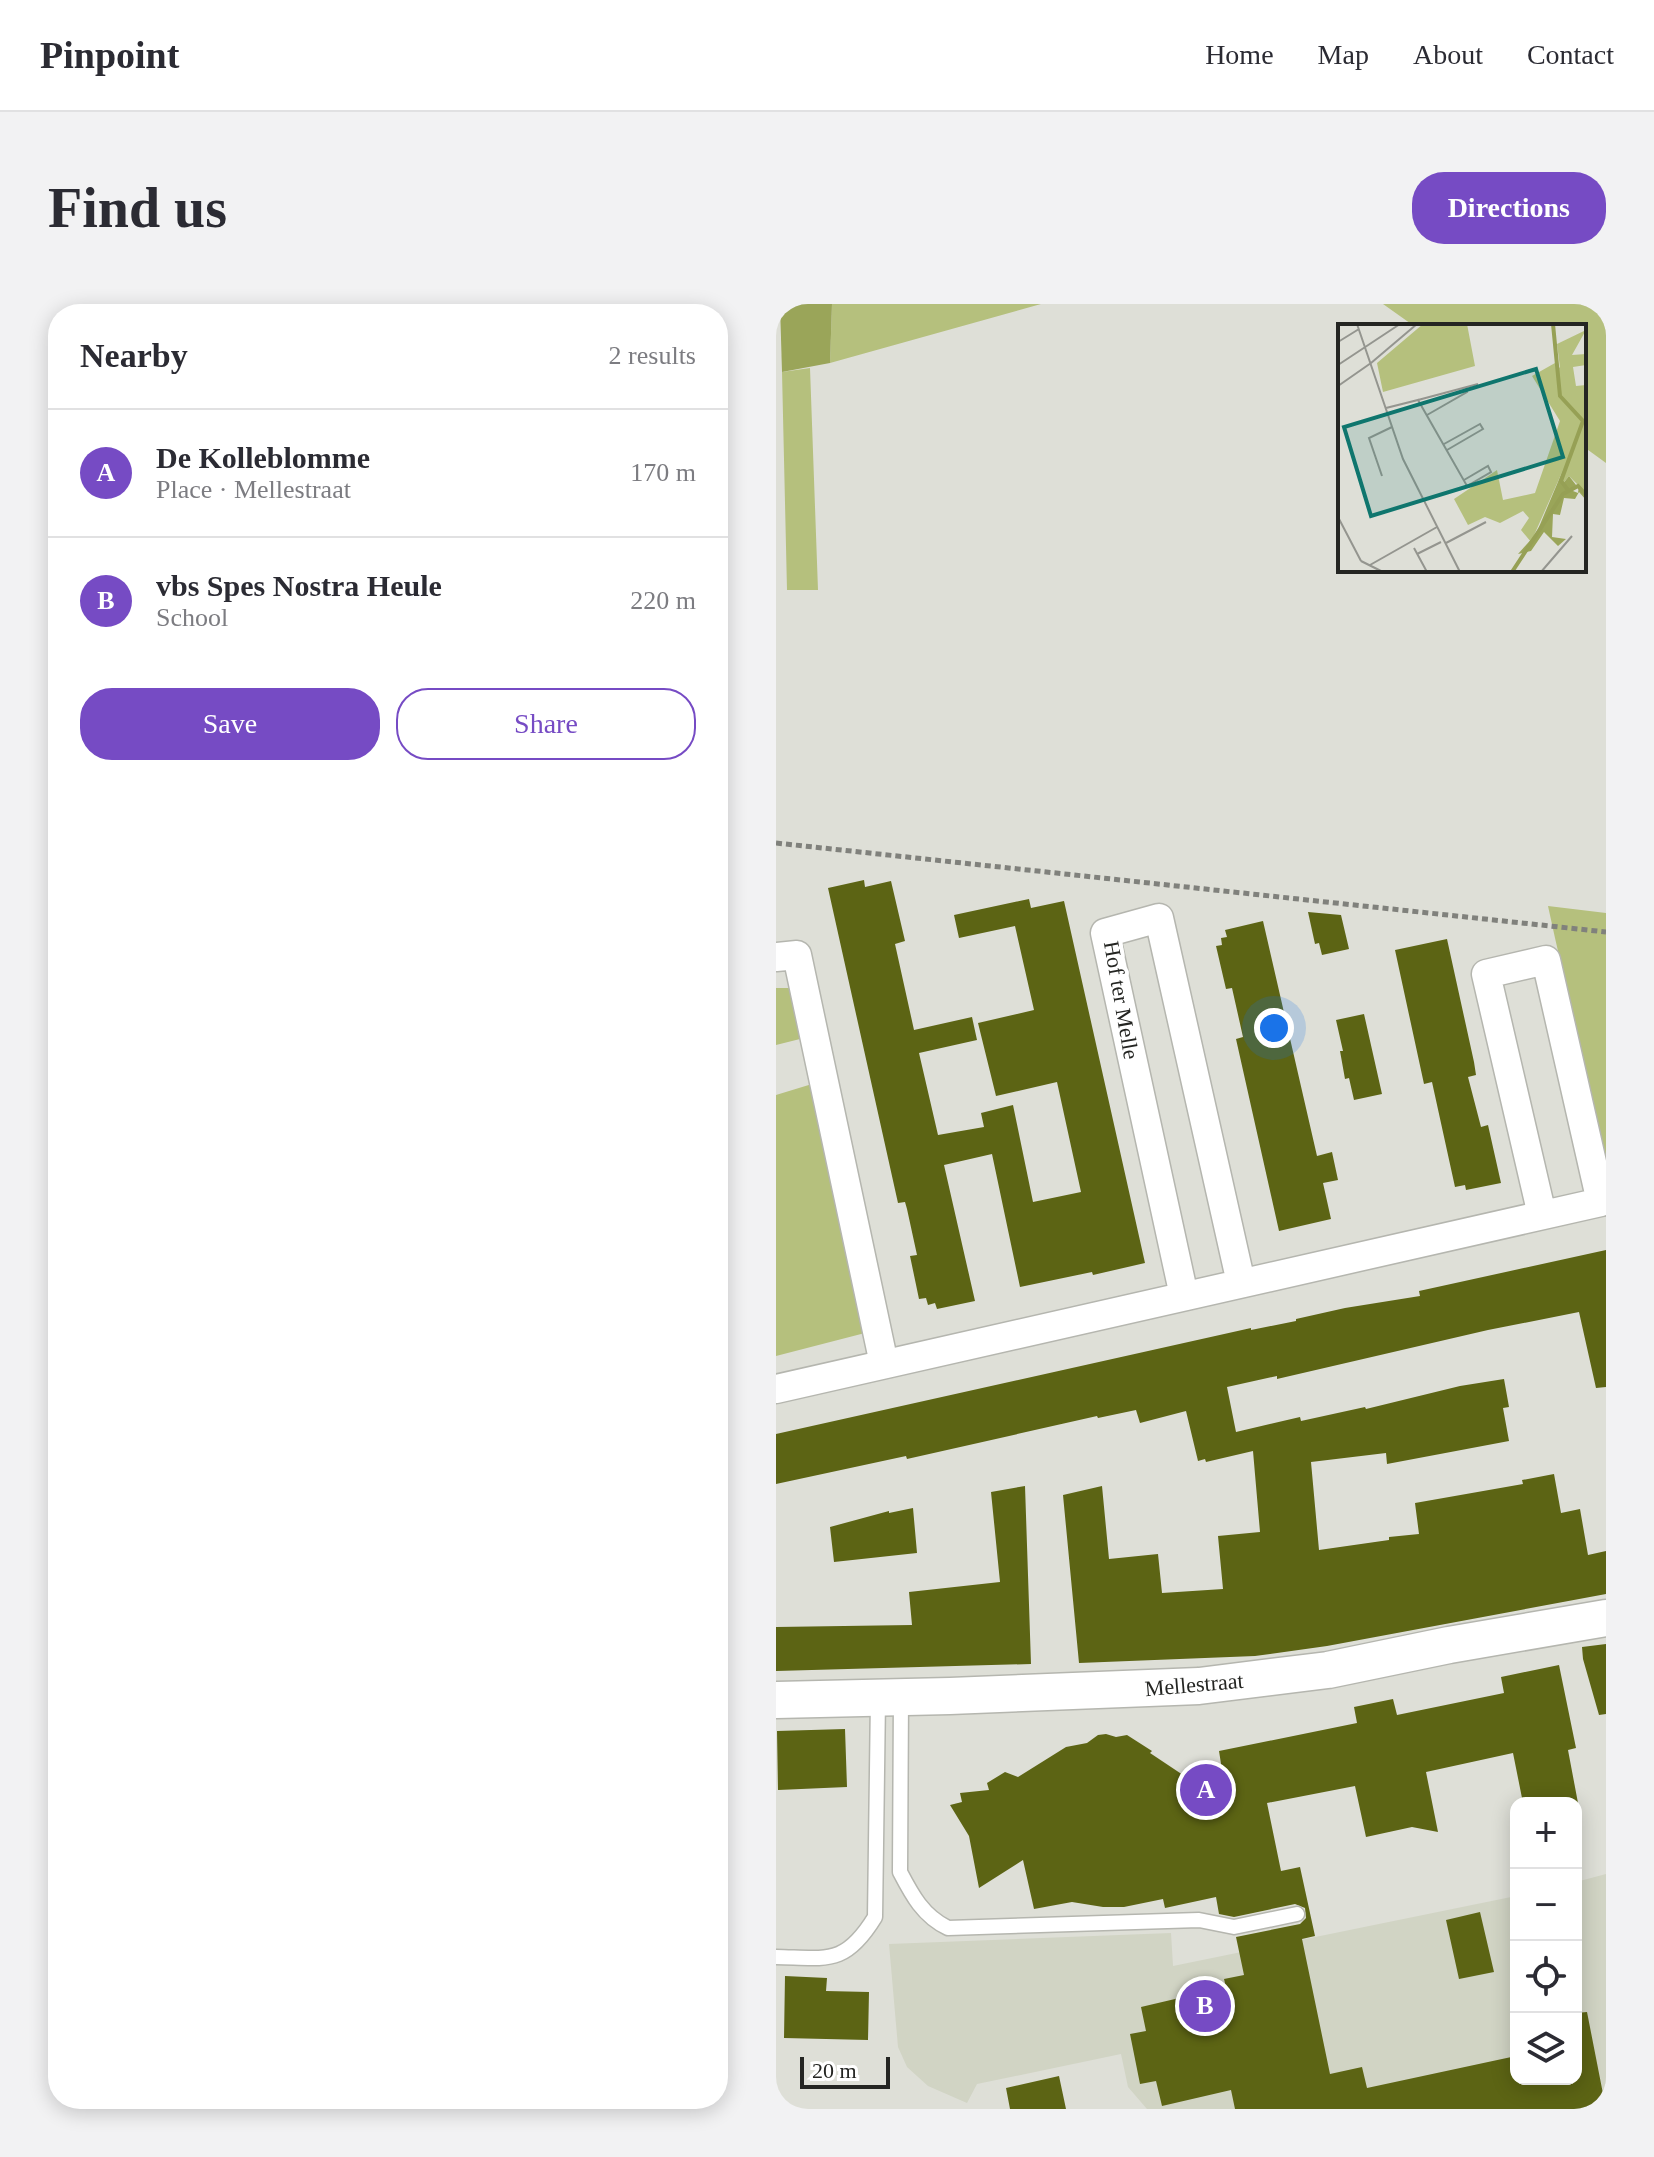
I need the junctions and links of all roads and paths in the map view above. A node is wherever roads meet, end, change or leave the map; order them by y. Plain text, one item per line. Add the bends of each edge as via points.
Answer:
1 (776, 843) edge
2 (1606, 932) edge
3 (776, 957) edge
4 (1542, 1215) junction
5 (1241, 1283) junction
6 (1184, 1296) junction
7 (884, 1364) junction
8 (776, 1389) edge
9 (1606, 1618) edge
10 (889, 1697) junction
11 (776, 1700) edge
12 (1297, 1914) dead end
13 (776, 1957) edge

1 - 2 path
3 - 7 street via 797,955
4 - 4 street via 1486,974 1546,960 1601,1202
4 - 5 street
5 - 6 street
5 - 6 street, Hof ter Melle via 1159,918 1105,933
6 - 7 street
7 - 8 street
9 - 10 street, Mellestraat via 1328,1670 1199,1686
10 - 11 street, Mellestraat
10 - 12 lane via 900,1872 933,1921 948,1928 1199,1920 1234,1927
10 - 13 lane via 875,1917 847,1950 830,1958

